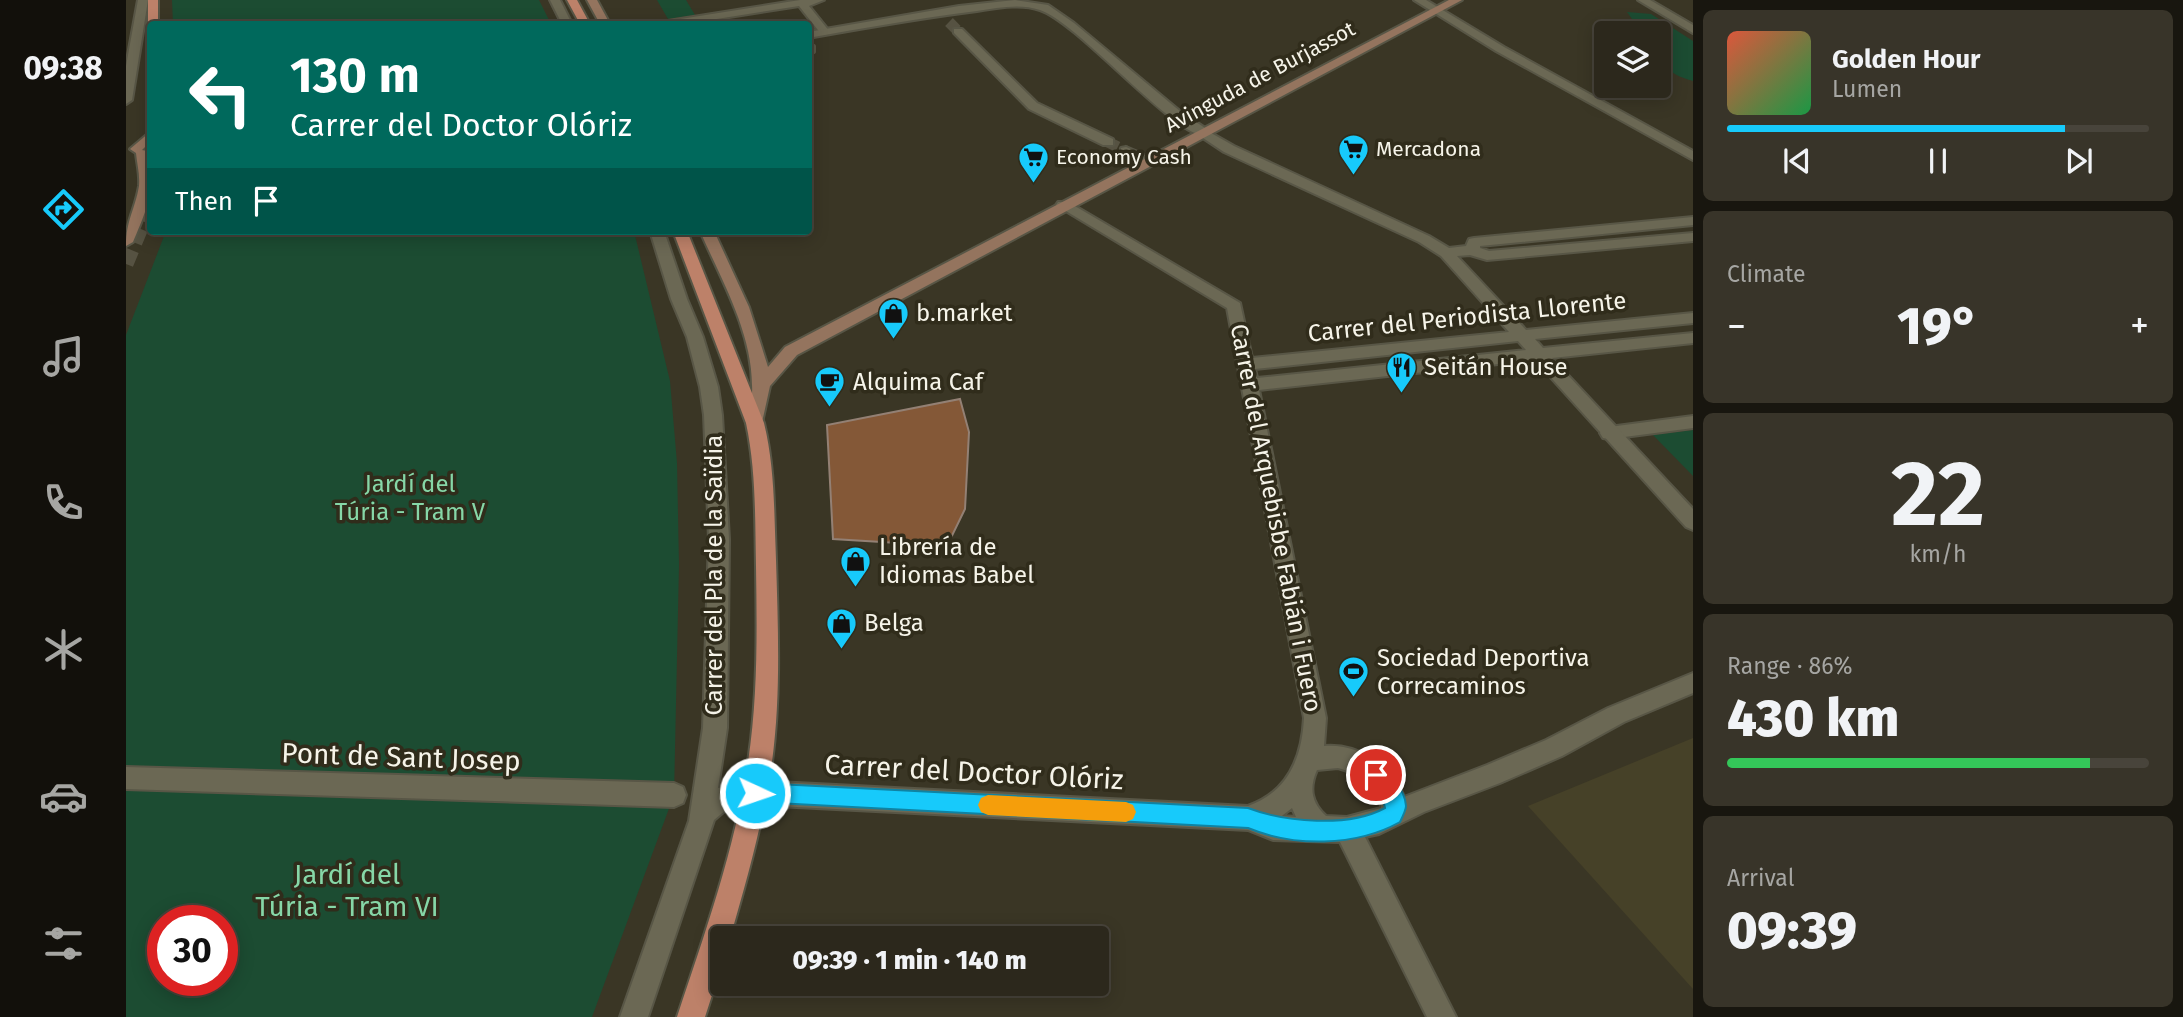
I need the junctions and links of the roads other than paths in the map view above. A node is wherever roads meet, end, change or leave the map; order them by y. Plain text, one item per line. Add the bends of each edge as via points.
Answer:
1 (143, 0) edge
2 (153, 0) edge
3 (555, 0) edge
4 (572, 0) edge
5 (592, 0) edge
6 (1006, 0) edge
7 (1056, 0) edge
8 (1419, 0) edge
9 (1457, 0) edge
10 (1643, 0) edge
11 (811, 1) edge
12 (756, 5) edge
13 (704, 6) dead end
14 (1437, 10) junction
15 (711, 18) junction
16 (949, 19) junction
17 (153, 21) edge
18 (566, 21) edge
19 (583, 21) edge
20 (604, 21) edge
21 (689, 21) edge
22 (1070, 25) junction
23 (1466, 27) junction
24 (1693, 30) edge
25 (825, 32) junction
26 (812, 34) edge
27 (126, 100) edge
28 (1204, 133) junction
29 (1108, 142) tunnel mouth
30 (1693, 143) edge
31 (1126, 151) tunnel mouth
32 (139, 152) edge
33 (1693, 156) edge
34 (1147, 161) junction
35 (1063, 205) junction
36 (1693, 221) edge
37 (658, 235) edge
38 (682, 235) edge
39 (709, 235) edge
40 (1693, 237) edge
41 (126, 242) edge
42 (1472, 250) junction
43 (1446, 253) junction
44 (1693, 318) edge
45 (1521, 336) junction
46 (1693, 338) edge
47 (1538, 354) junction
48 (1247, 363) junction
49 (761, 385) junction
50 (1250, 385) junction
51 (1693, 422) edge
52 (755, 423) junction
53 (1609, 433) junction
54 (1693, 522) edge
55 (1693, 682) edge
56 (1305, 770) junction
57 (126, 778) edge
58 (755, 793) junction
59 (674, 795) dead end
60 (703, 813) junction
61 (1392, 815) junction
62 (1248, 818) junction
63 (1335, 830) junction
64 (634, 1017) edge
65 (691, 1017) edge
66 (1442, 1017) edge

1 - 27 street
2 - 17 main road
3 - 18 street
4 - 19 main road
5 - 20 main road
6 - 16 street
7 - 22 street via 1054,8
8 - 14 street
9 - 14 main road, Avinguda de Burjassot
10 - 24 street
11 - 12 street
11 - 25 street via 804,6
12 - 15 street
13 - 15 street
14 - 23 street
14 - 28 main road, Avinguda de Burjassot
15 - 21 street
16 - 22 street via 1016,3 1036,4
16 - 25 street
16 - 29 street via 1032,106
22 - 28 street
23 - 30 street via 1529,54
23 - 33 street
25 - 26 street
28 - 34 main road, Avinguda de Burjassot
28 - 43 street
31 - 34 street
32 - 41 main road via 146,161 145,184
34 - 35 main road, Avinguda de Burjassot
35 - 48 street, Carrer del Arquebisbe Fabián i Fuero via 1234,306
35 - 49 main road, Avinguda de Burjassot via 791,351
36 - 42 street via 1474,242
37 - 60 street, Carrer del Pla de la Saïdia via 695,337 713,415 719,539 715,728
38 - 52 main road, Carrer del Pla de la Saïdia
39 - 49 main road via 747,324
40 - 42 street via 1487,256
42 - 43 street
43 - 45 street
44 - 45 street, Carrer del Periodista Llorente
45 - 47 street
45 - 48 street, Carrer del Periodista Llorente
46 - 47 street, Carrer del Periodista Llorente
47 - 50 street, Carrer del Periodista Llorente
47 - 53 street
48 - 50 street, Carrer del Arquebisbe Fabián i Fuero
49 - 52 main road
50 - 56 street, Carrer del Arquebisbe Fabián i Fuero via 1315,718 1316,741
51 - 53 street
52 - 58 main road, Carrer del Pla de la Saïdia via 764,483 765,669
53 - 54 street
55 - 61 street, Carrer del Doctor Olóriz via 1554,748
56 - 61 street via 1323,757 1339,757 1376,775 1390,790 1395,806
56 - 62 street, Carrer del Doctor Olóriz via 1286,798
56 - 63 street via 1299,795 1305,811 1312,822
57 - 59 street, Pont de Sant Josep
58 - 60 street, Carrer del Doctor Olóriz via 722,798
58 - 62 street, Carrer del Doctor Olóriz
58 - 65 main road, Carrer del Pla de la Saïdia via 737,871
60 - 64 street, Carrer del Pla de la Saïdia
61 - 63 street, Carrer del Doctor Olóriz
62 - 63 street, Carrer del Doctor Olóriz via 1273,828
63 - 66 street

